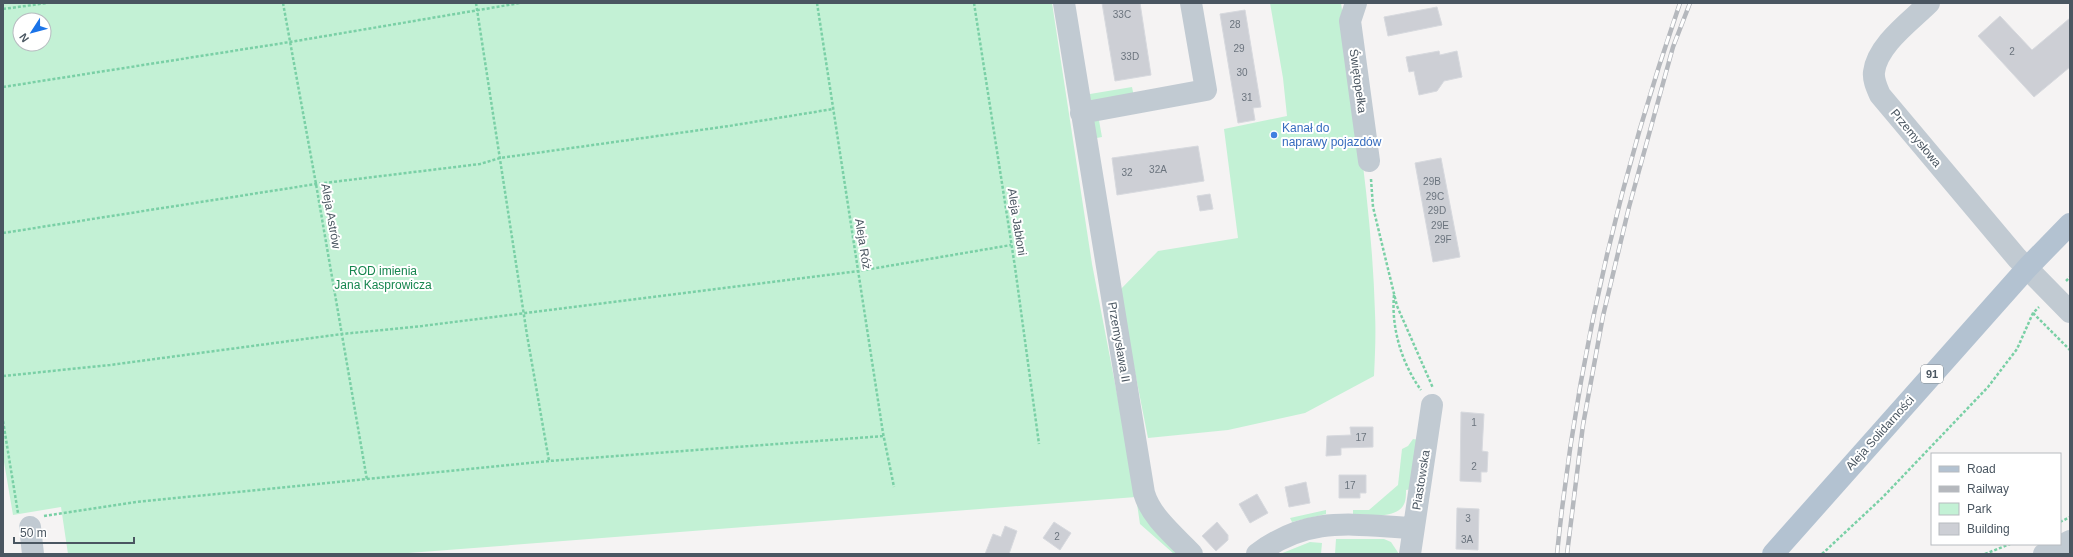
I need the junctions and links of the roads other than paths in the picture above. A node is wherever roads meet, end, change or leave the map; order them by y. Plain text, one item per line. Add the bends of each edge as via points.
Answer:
1 (1064, 3) edge
2 (1191, 3) edge
3 (1356, 3) edge
4 (1930, 3) edge
5 (1081, 113) junction
6 (1369, 161) road end
7 (2070, 224) edge
8 (2028, 267) junction
9 (2070, 312) edge
10 (1432, 405) road end
11 (30, 527) road end
12 (1412, 528) junction
13 (2070, 541) edge
14 (33, 554) edge
15 (1192, 554) edge
16 (1257, 554) edge
17 (1410, 554) edge
18 (1773, 554) edge
19 (2044, 554) edge

1 - 5 street, Przemysława II
2 - 5 street via 1206,90
3 - 6 street, Świętopełka via 1350,21
4 - 8 street, Przemysłowa via 1884,46 1877,59 1875,84 1880,96 2017,258
5 - 15 street, Przemysława II via 1144,492 1150,507
7 - 8 main road, Aleja Solidarności / 91
8 - 9 street, Przemysłowa
8 - 18 main road, Aleja Solidarności / 91
10 - 12 street, Piastowska
11 - 14 street
12 - 16 street via 1313,526 1284,537
12 - 17 street, Piastowska
13 - 19 street

